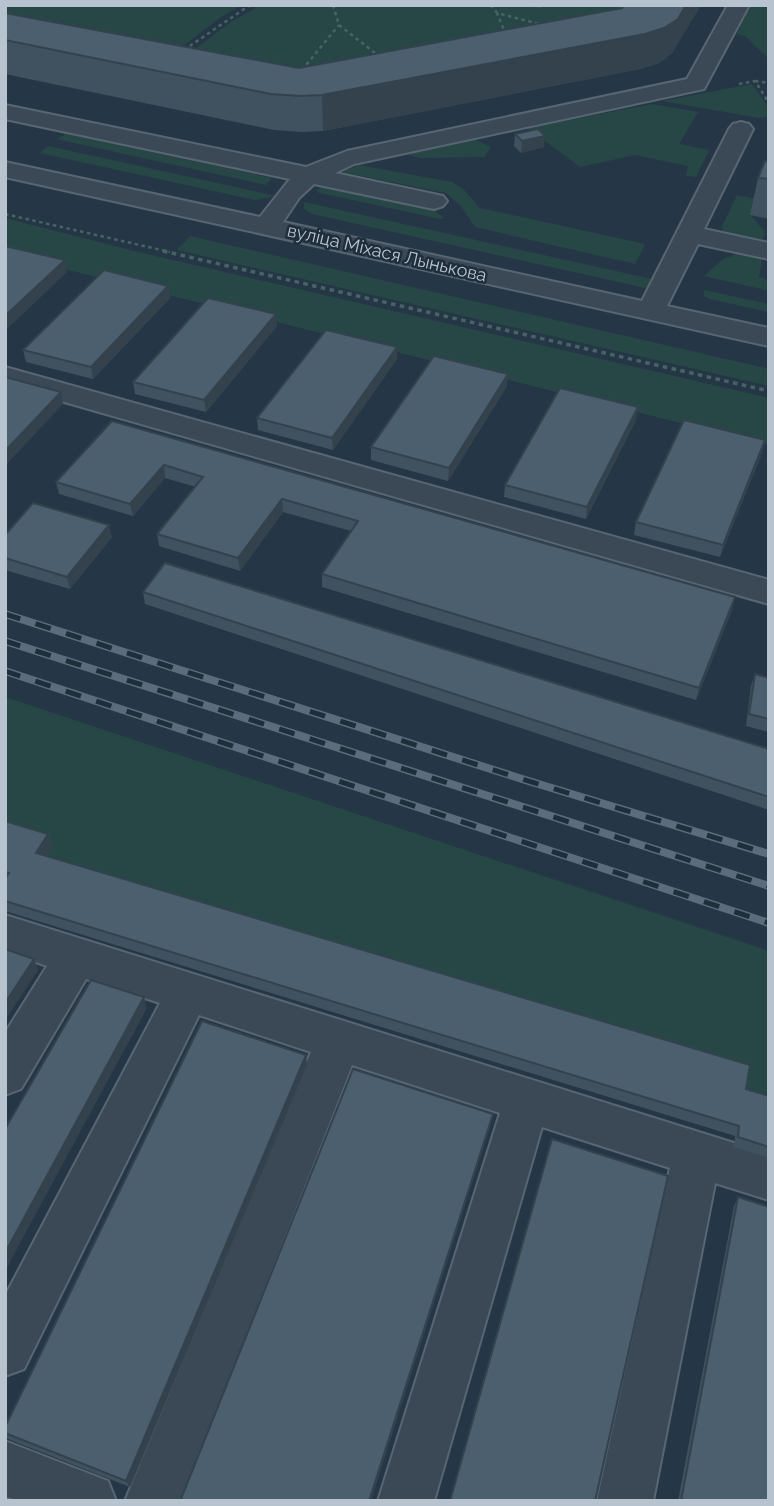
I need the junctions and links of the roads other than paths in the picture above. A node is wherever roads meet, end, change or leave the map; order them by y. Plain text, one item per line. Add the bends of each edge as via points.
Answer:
1 (739, 5) edge
2 (5, 112) edge
3 (741, 129) dead end
4 (5, 169) edge
5 (307, 176) junction
6 (434, 201) dead end
7 (267, 226) junction
8 (688, 234) junction
9 (769, 251) edge
10 (651, 311) junction
11 (769, 337) edge
12 (5, 376) edge
13 (769, 592) edge
14 (5, 933) edge
15 (76, 957) junction
16 (188, 992) junction
17 (339, 1040) junction
18 (5, 1074) edge
19 (527, 1100) junction
20 (697, 1154) junction
21 (769, 1177) edge
22 (5, 1350) edge
23 (5, 1468) edge
24 (88, 1501) edge
25 (153, 1501) edge
26 (406, 1501) edge
27 (625, 1501) edge

1 - 5 street via 696,84 347,158
2 - 5 street
3 - 8 street
4 - 7 street, вуліца Міхася Лынькова
5 - 6 street
5 - 7 street
7 - 10 street, вуліца Міхася Лынькова
8 - 9 street
8 - 10 street
10 - 11 street, вуліца Міхася Лынькова
12 - 13 street
14 - 15 street
15 - 16 street
15 - 18 street
16 - 17 street
16 - 22 street
17 - 19 street
17 - 25 street
19 - 20 street
19 - 26 street
20 - 21 street
20 - 27 street
23 - 24 street

